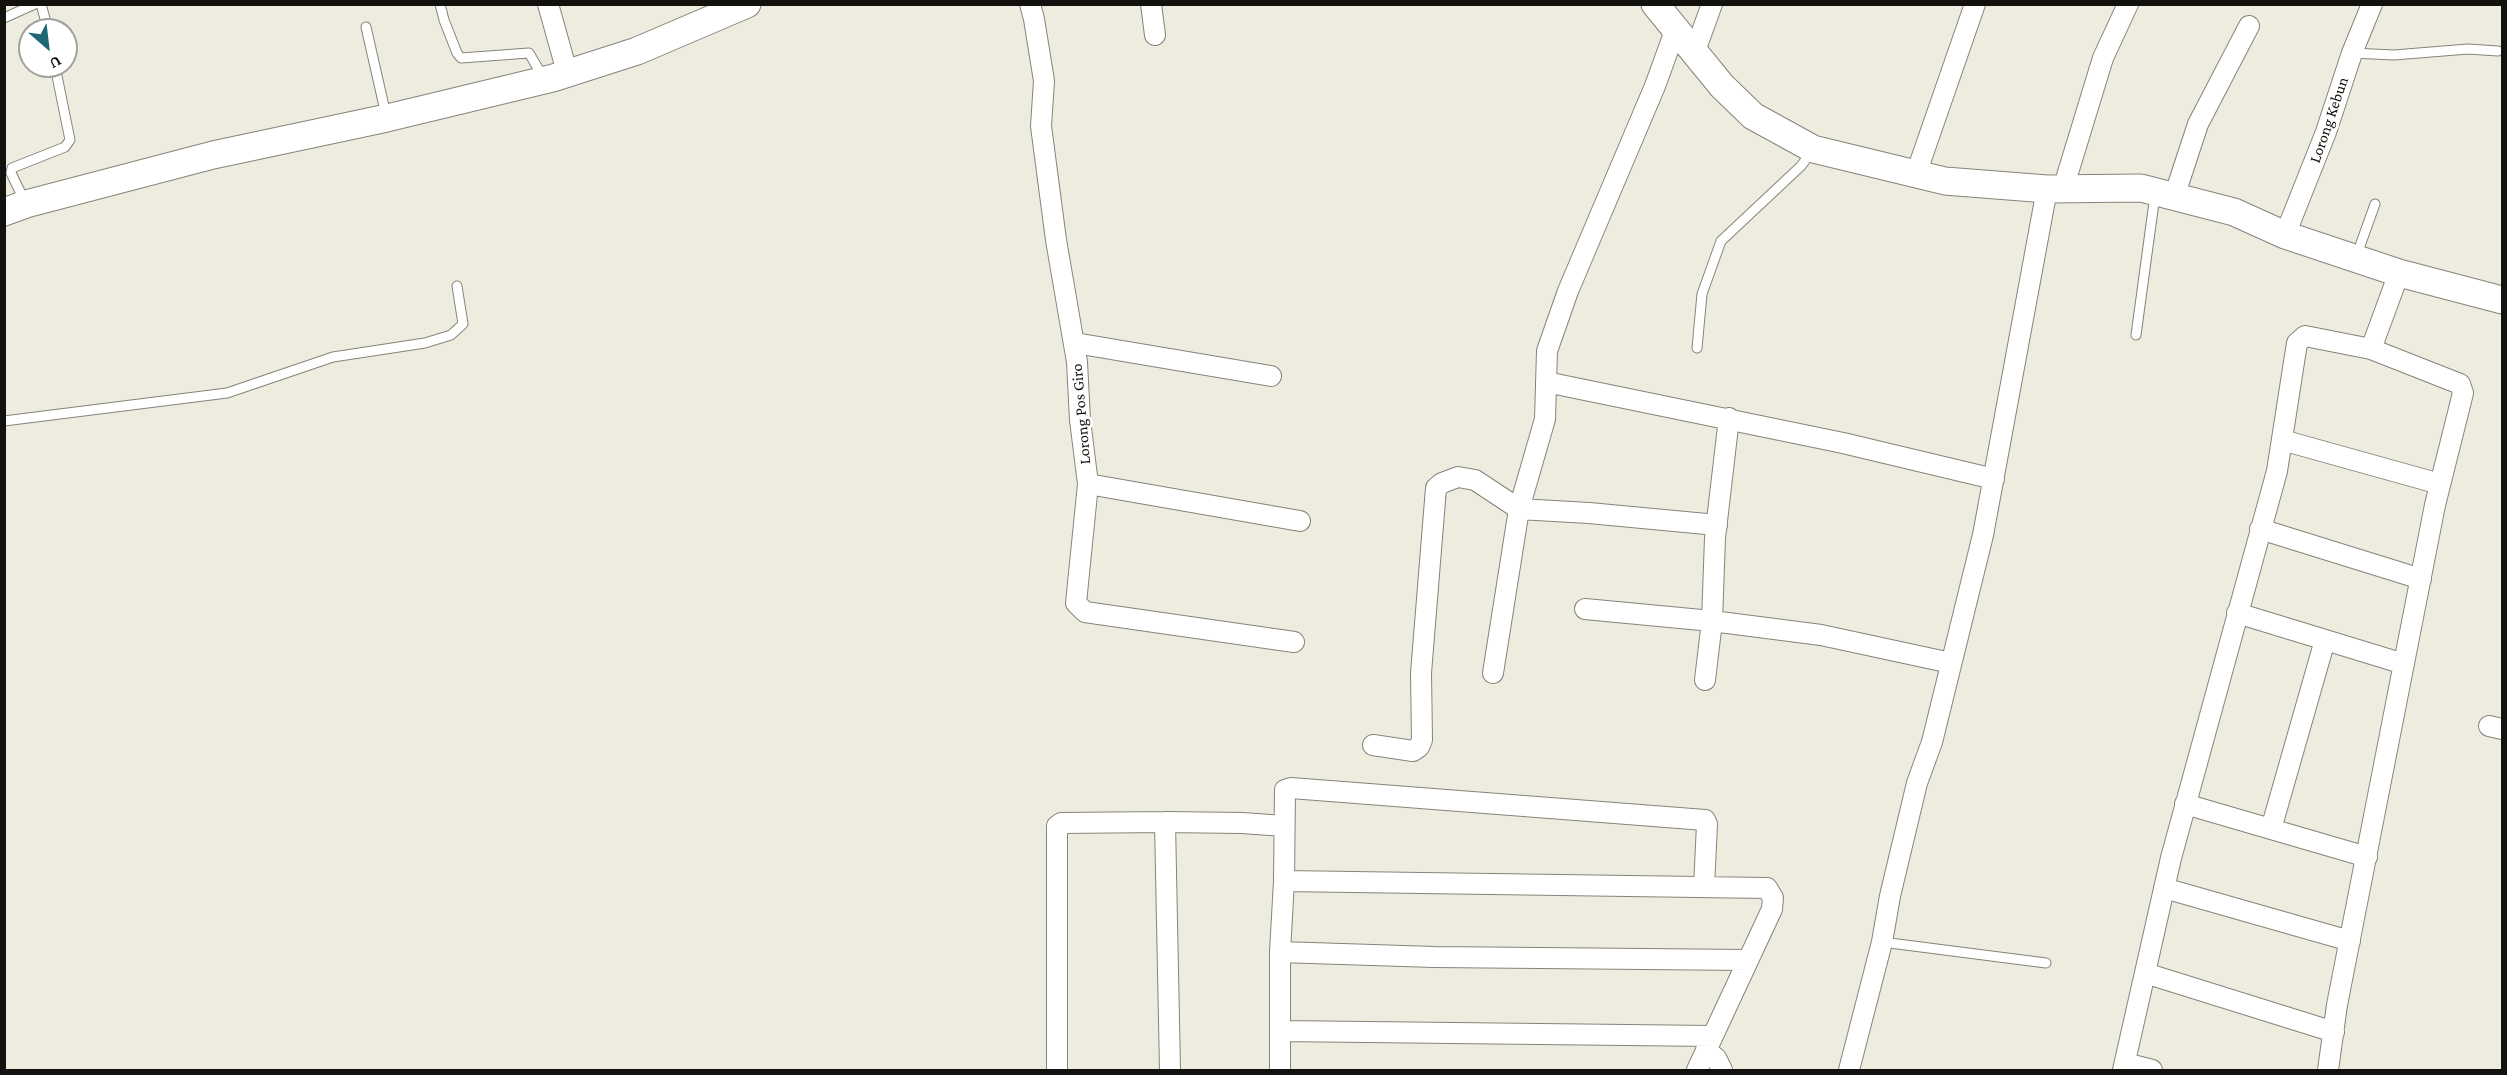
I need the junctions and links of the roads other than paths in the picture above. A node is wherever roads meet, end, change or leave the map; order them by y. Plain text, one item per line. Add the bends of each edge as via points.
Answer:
1 (35, 4) edge
2 (440, 4) edge
3 (548, 4) edge
4 (747, 4) edge
5 (1030, 4) edge
6 (1151, 4) edge
7 (1655, 4) edge
8 (1712, 4) edge
9 (1975, 4) edge
10 (2128, 4) edge
11 (2372, 4) edge
12 (4, 18) edge
13 (2249, 26) dead end
14 (366, 27) dead end
15 (1675, 31) junction
16 (1155, 35) dead end
17 (1695, 51) junction
18 (2498, 51) dead end
19 (2352, 53) junction
20 (555, 76) junction
21 (57, 78) edge
22 (387, 118) junction
23 (1813, 149) junction
24 (1916, 174) junction
25 (2055, 189) junction
26 (2165, 194) junction
27 (2375, 204) dead end
28 (15, 208) edge
29 (2285, 235) junction
30 (2355, 257) junction
31 (2400, 273) junction
32 (457, 286) dead end
33 (2502, 300) edge
34 (2136, 335) dead end
35 (1075, 343) junction
36 (1697, 348) dead end
37 (2371, 349) junction
38 (1270, 376) dead end
39 (1546, 382) junction
40 (1729, 418) junction
41 (4, 421) edge
42 (2282, 440) junction
43 (1994, 479) junction
44 (1088, 484) junction
45 (2440, 484) junction
46 (1519, 510) junction
47 (1300, 521) dead end
48 (1717, 525) junction
49 (2260, 529) junction
50 (2421, 579) junction
51 (1585, 609) dead end
52 (2237, 613) junction
53 (1712, 621) junction
54 (2325, 640) junction
55 (1294, 642) dead end
56 (1951, 663) junction
57 (2404, 664) junction
58 (1493, 674) dead end
59 (1705, 680) dead end
60 (1373, 745) dead end
61 (2185, 804) junction
62 (1165, 822) junction
63 (1284, 826) junction
64 (2271, 829) junction
65 (2367, 857) junction
66 (1284, 881) junction
67 (1704, 887) junction
68 (2164, 888) junction
69 (2350, 941) junction
70 (1882, 942) junction
71 (1280, 952) junction
72 (1748, 960) junction
73 (2046, 963) dead end
74 (2145, 972) junction
75 (1280, 1031) junction
76 (2334, 1032) junction
77 (1710, 1043) junction
78 (2124, 1067) edge
79 (1057, 1071) edge
80 (1170, 1071) edge
81 (1280, 1071) edge
82 (1697, 1071) edge
83 (1722, 1071) edge
84 (1849, 1071) edge
85 (2152, 1071) edge
86 (2328, 1071) edge

1 - 12 lane
2 - 20 lane via 461,58 528,53 538,66
3 - 20 street
4 - 20 main road via 637,51
5 - 35 street, Lorong Pos Giro via 1044,81 1041,126 1056,240
6 - 16 street
7 - 15 main road
8 - 17 street
9 - 24 street
10 - 25 street via 2103,58
11 - 19 street, Lorong Kebun
13 - 26 street
14 - 22 lane
15 - 17 main road
15 - 39 street via 1568,291 1546,351
17 - 23 main road via 1722,86 1754,116
18 - 19 lane
19 - 29 street, Lorong Kebun
20 - 22 main road
21 - 28 lane via 70,140 65,147 12,168
22 - 28 main road via 213,155
23 - 24 main road
23 - 36 lane via 1801,166 1720,241 1702,294
24 - 25 main road via 1946,181
25 - 26 main road via 2141,188
25 - 43 street
26 - 29 main road via 2234,212
26 - 34 lane
27 - 30 lane
29 - 30 main road
30 - 31 main road
31 - 33 main road
31 - 37 street
32 - 41 lane via 463,324 451,335 425,343 333,357 227,393
35 - 38 street
35 - 44 street, Lorong Pos Giro
37 - 42 street via 2301,338 2297,343
37 - 45 street via 2462,387
39 - 40 street
39 - 46 street via 1545,419
40 - 43 street
40 - 48 street
42 - 45 street
42 - 49 street
43 - 56 street
44 - 47 street
44 - 55 street, Lorong Pos Giro via 1076,592 1078,607 1085,612
45 - 50 street
46 - 48 street
46 - 58 street
46 - 60 street via 1475,480 1450,478 1436,488 1421,673 1422,740 1413,751
48 - 53 street
49 - 50 street
49 - 52 street
50 - 57 street
51 - 53 street
52 - 54 street
52 - 61 street
53 - 56 street via 1821,635
53 - 59 street
54 - 57 street
54 - 64 street
56 - 70 street via 1932,742 1917,783
57 - 65 street
61 - 64 street
61 - 68 street
62 - 63 street
62 - 79 street via 1061,823 1056,827
62 - 80 street
63 - 66 street
63 - 67 street via 1284,795 1291,788 1705,820
64 - 65 street
65 - 69 street
66 - 67 street
66 - 71 street
67 - 72 street via 1767,888 1772,893 1772,909
68 - 69 street
68 - 74 street
69 - 76 street
70 - 73 lane
70 - 84 street
71 - 72 street
71 - 75 street
72 - 77 street
74 - 76 street
74 - 78 street
75 - 77 street
75 - 81 street
76 - 86 street
77 - 82 street
77 - 83 street
78 - 85 street

